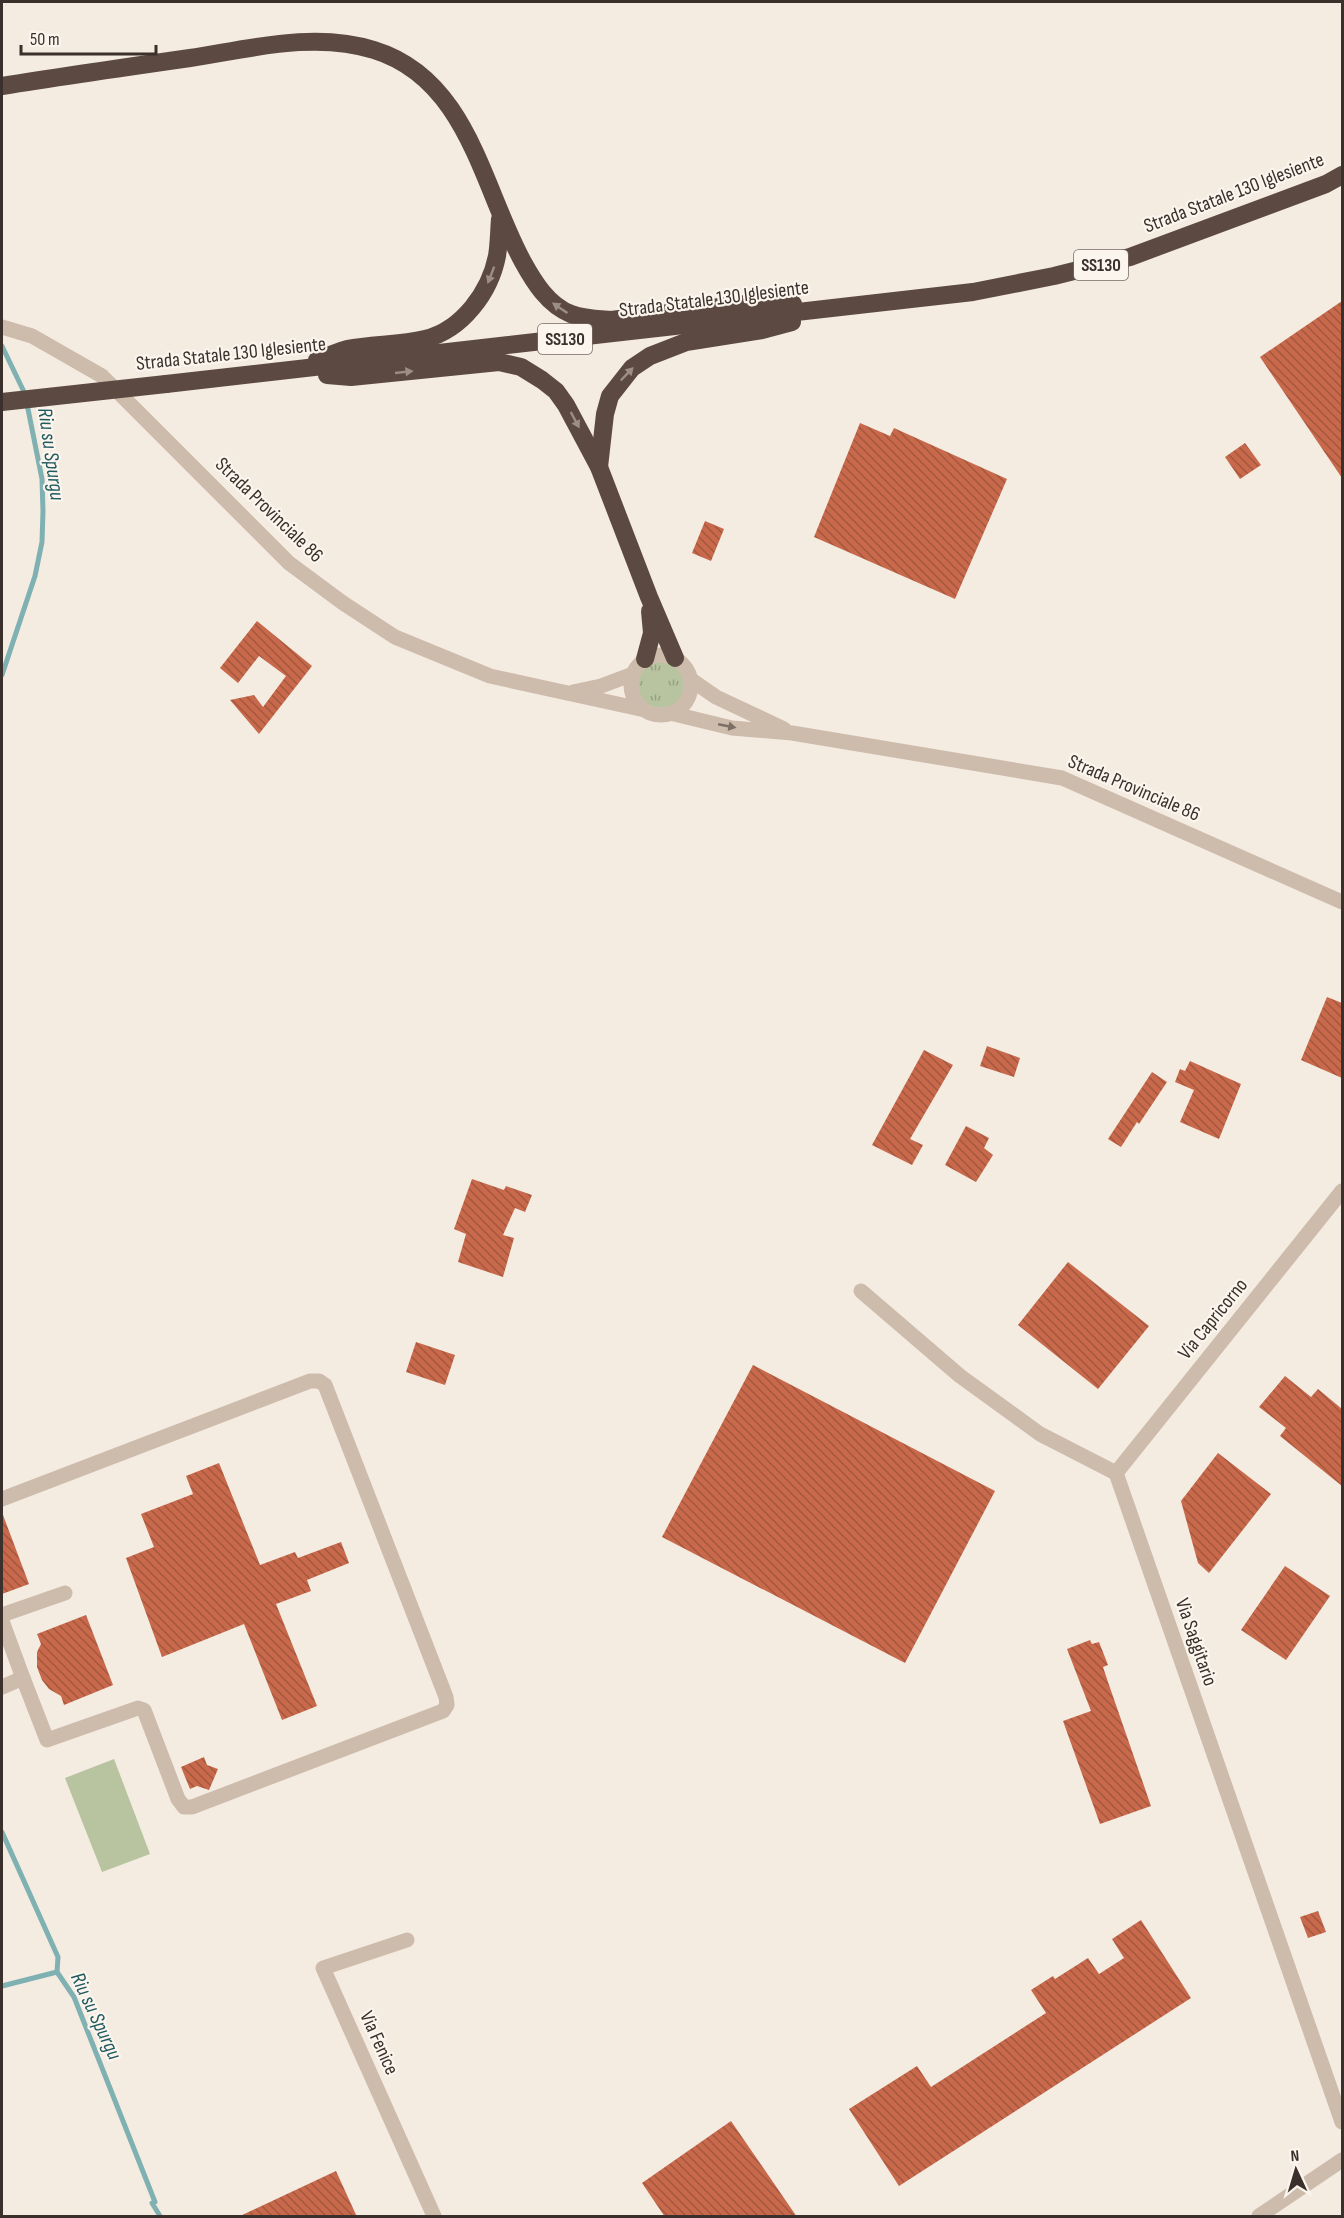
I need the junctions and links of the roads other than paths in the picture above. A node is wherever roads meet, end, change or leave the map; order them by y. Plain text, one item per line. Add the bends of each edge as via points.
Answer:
1 (2, 86) edge
2 (1342, 175) edge
3 (500, 218) junction
4 (846, 306) junction
5 (2, 327) edge
6 (283, 372) junction
7 (2, 402) edge
8 (599, 467) junction
9 (649, 597) junction
10 (675, 658) junction
11 (645, 659) junction
12 (633, 674) junction
13 (690, 679) junction
14 (566, 693) junction
15 (645, 710) junction
16 (670, 713) junction
17 (792, 733) junction
18 (1342, 902) edge
19 (1342, 1191) edge
20 (861, 1291) dead end
21 (1116, 1473) junction
22 (2, 1499) edge
23 (65, 1593) dead end
24 (2, 1615) edge
25 (2, 1621) edge
26 (23, 1678) junction
27 (2, 1687) edge
28 (407, 1940) dead end
29 (1342, 2122) edge
30 (1342, 2160) edge
31 (435, 2217) edge
32 (1259, 2217) edge

1 - 3 highway via 288,43 353,44 394,59 435,88 474,148
2 - 4 highway, Strada Statale 130 Iglesiente / SS130 via 1130,257 973,292
4 -> 3 highway via 762,302 611,320 588,319 559,308 539,289
3 -> 6 highway via 492,276 468,314 454,325 425,339 346,350
4 - 6 highway, Strada Statale 130 Iglesiente / SS130
8 -> 4 highway via 610,396 632,368 650,356 686,342 762,330
5 - 14 street, Strada Provinciale 86 via 32,336 102,376 289,563 395,637 490,676
6 - 7 highway, Strada Statale 130 Iglesiente / SS130, bridge
6 -> 8 highway via 351,377 499,362 521,368 556,391
8 - 9 highway
9 - 10 highway
9 - 11 highway via 652,633
10 - 11 street via 660,655
10 - 13 street
11 - 12 street
12 - 14 street, Strada Provinciale 86 via 601,687
12 - 15 street via 632,694
13 - 16 street via 689,696 678,710
13 - 17 street, Strada Provinciale 86 via 716,697
14 - 15 street, Strada Provinciale 86
15 - 16 street via 661,715
16 -> 17 street, Strada Provinciale 86 via 732,728
17 - 18 street, Strada Provinciale 86 via 1062,778
19 - 21 street, Via Capricorno
20 - 21 street via 960,1376 1040,1434
21 - 29 street, Via Saggitario
22 - 26 street via 310,1381 319,1381 326,1385 447,1706 443,1711 184,1807 144,1710 138,1708 47,1740
23 - 24 street
25 - 26 street
26 - 27 street
28 - 31 street, Via Fenice via 323,1968
30 - 32 street

